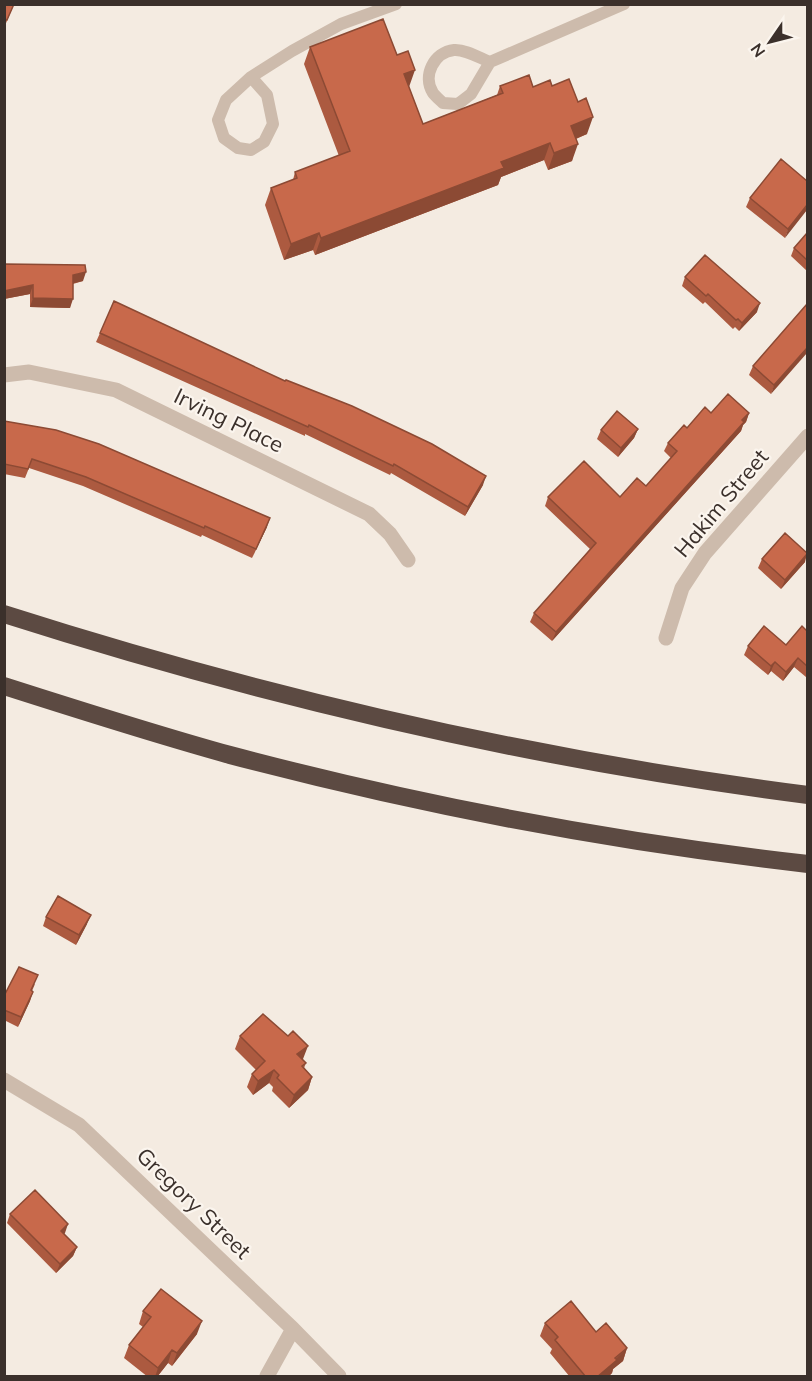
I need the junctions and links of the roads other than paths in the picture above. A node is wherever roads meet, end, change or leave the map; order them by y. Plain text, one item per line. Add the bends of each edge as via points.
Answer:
1 (396, 4) edge
2 (624, 4) edge
3 (490, 62) junction
4 (251, 77) junction
5 (4, 375) edge
6 (807, 436) edge
7 (408, 560) dead end
8 (4, 614) edge
9 (666, 638) dead end
10 (4, 686) edge
11 (807, 795) edge
12 (807, 864) edge
13 (4, 1080) edge
14 (292, 1329) junction
15 (267, 1377) edge
16 (339, 1377) edge

1 - 4 lane via 341,24
2 - 3 lane
3 - 3 lane via 455,50 441,54 429,74 432,92 443,103 458,104 471,94
4 - 4 lane via 267,95 273,124 264,142 251,150 238,148 224,138 218,120 226,100
5 - 7 street, Irving Place via 29,372 116,390 369,514 390,534
6 - 9 street, Hakim Street via 705,553 682,588
8 - 11 highway via 159,662 368,716 550,755
10 - 12 highway via 229,754 352,786 611,836
13 - 14 street, Gregory Street via 79,1125
14 - 15 street
14 - 16 street, Gregory Street

